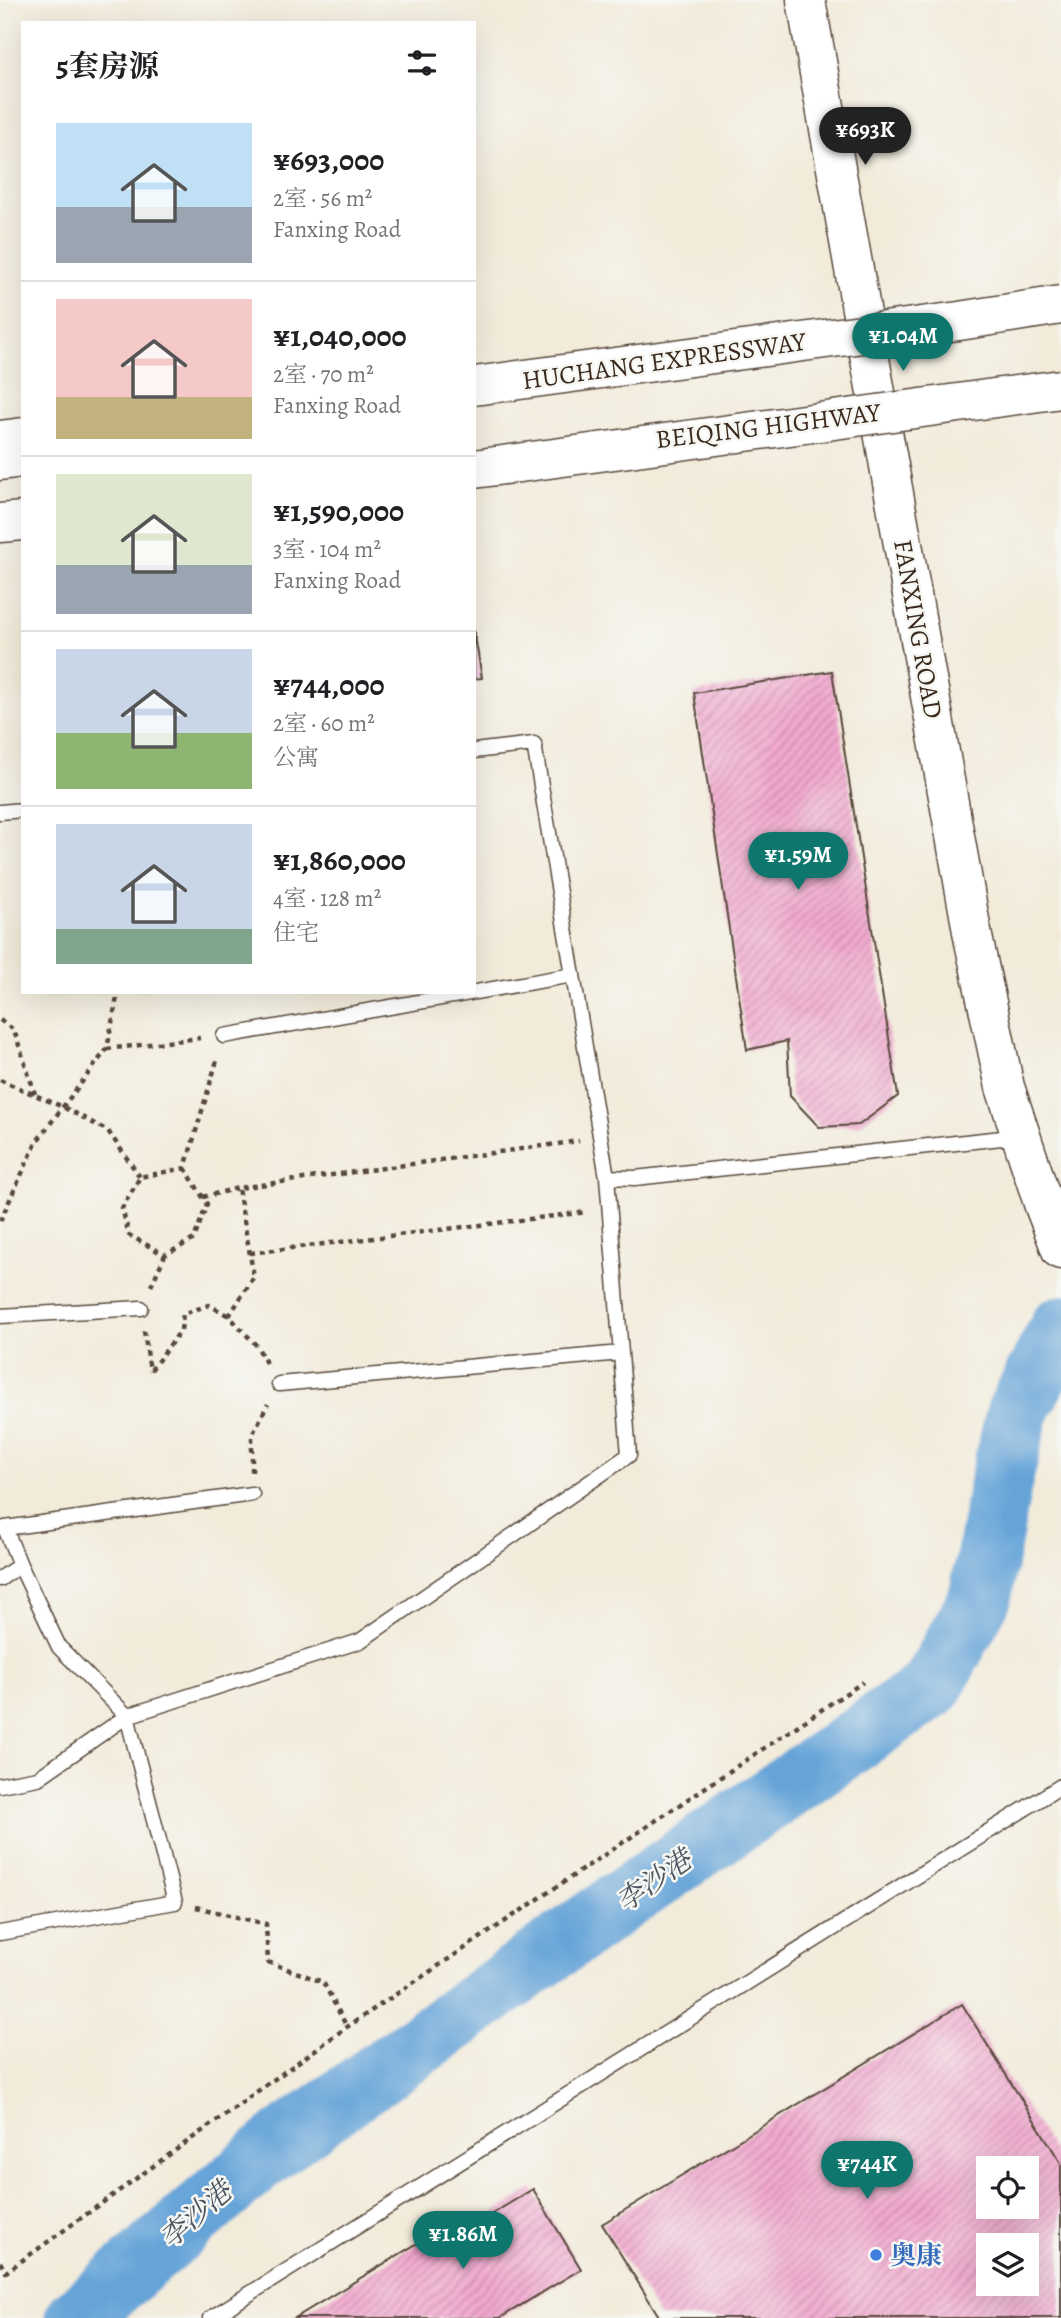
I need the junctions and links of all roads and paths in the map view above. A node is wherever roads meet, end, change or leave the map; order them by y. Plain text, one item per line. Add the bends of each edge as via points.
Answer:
1 (806, 0) edge
2 (1061, 306) edge
3 (1061, 316) edge
4 (867, 344) junction
5 (476, 386) edge
6 (1061, 387) edge
7 (476, 396) edge
8 (880, 412) junction
9 (21, 437) edge
10 (0, 440) edge
11 (21, 458) edge
12 (0, 461) edge
13 (476, 463) edge
14 (476, 469) edge
15 (21, 512) edge
16 (0, 514) edge
17 (21, 521) edge
18 (0, 523) edge
19 (476, 751) edge
20 (21, 810) edge
21 (0, 813) edge
22 (573, 975) junction
23 (476, 992) edge
24 (118, 994) edge
25 (464, 994) edge
26 (0, 1020) edge
27 (224, 1036) junction
28 (107, 1049) junction
29 (0, 1080) edge
30 (35, 1095) junction
31 (63, 1107) junction
32 (1021, 1136) junction
33 (600, 1138) junction
34 (185, 1168) junction
35 (140, 1177) junction
36 (607, 1177) junction
37 (239, 1188) junction
38 (202, 1197) junction
39 (609, 1209) junction
40 (0, 1220) edge
41 (1061, 1250) edge
42 (250, 1253) junction
43 (141, 1308) dead end
44 (0, 1316) edge
45 (229, 1316) junction
46 (621, 1353) junction
47 (150, 1371) dead end
48 (279, 1384) junction
49 (251, 1494) joint
50 (2, 1525) edge
51 (20, 1565) junction
52 (0, 1579) edge
53 (863, 1682) dead end
54 (127, 1716) junction
55 (0, 1785) edge
56 (1061, 1786) edge
57 (175, 1902) junction
58 (0, 1933) edge
59 (347, 2027) junction
60 (0, 2262) edge
61 (211, 2318) edge

1 - 4 main road, FANXING ROAD
2 - 5 main road, HUCHANG EXPRESSWAY, bridge
3 - 4 main road
4 - 7 main road
4 - 8 main road, FANXING ROAD
6 - 8 main road, BEIQING HIGHWAY
6 - 14 main road, bridge
8 - 13 main road, BEIQING HIGHWAY
8 - 32 main road, FANXING ROAD via 973,937 1005,1087
9 - 10 main road
11 - 12 main road
15 - 16 main road
17 - 18 main road
19 - 22 lane via 534,744
20 - 21 lane
22 - 23 lane
22 - 33 lane
24 - 28 path
25 - 27 lane
26 - 30 path via 14,1030
27 - 28 path
27 - 34 path
28 - 31 path
29 - 30 path
30 - 31 path
31 - 35 path via 108,1131
31 - 40 path via 37,1141
32 - 36 lane via 635,1178
32 - 41 main road, FANXING ROAD
33 - 36 lane
33 - 37 path
34 - 35 path
34 - 38 path
35 - 38 path via 122,1208 129,1235 165,1255 194,1239 207,1204
36 - 39 lane
37 - 38 path
37 - 42 path
39 - 42 path
39 - 46 lane
42 - 45 path via 254,1277
43 - 44 lane
45 - 47 path via 209,1305 183,1314 181,1330
45 - 48 path via 257,1346
46 - 48 lane
46 - 54 lane via 629,1455 359,1641
48 - 49 path via 252,1435
49 - 50 lane
50 - 51 lane
51 - 52 lane
51 - 54 lane via 59,1647
53 - 59 path
54 - 55 lane via 38,1778
54 - 57 lane
56 - 61 lane
57 - 58 lane
57 - 59 path via 266,1924 268,1962 323,1982
59 - 60 path via 6,2272

